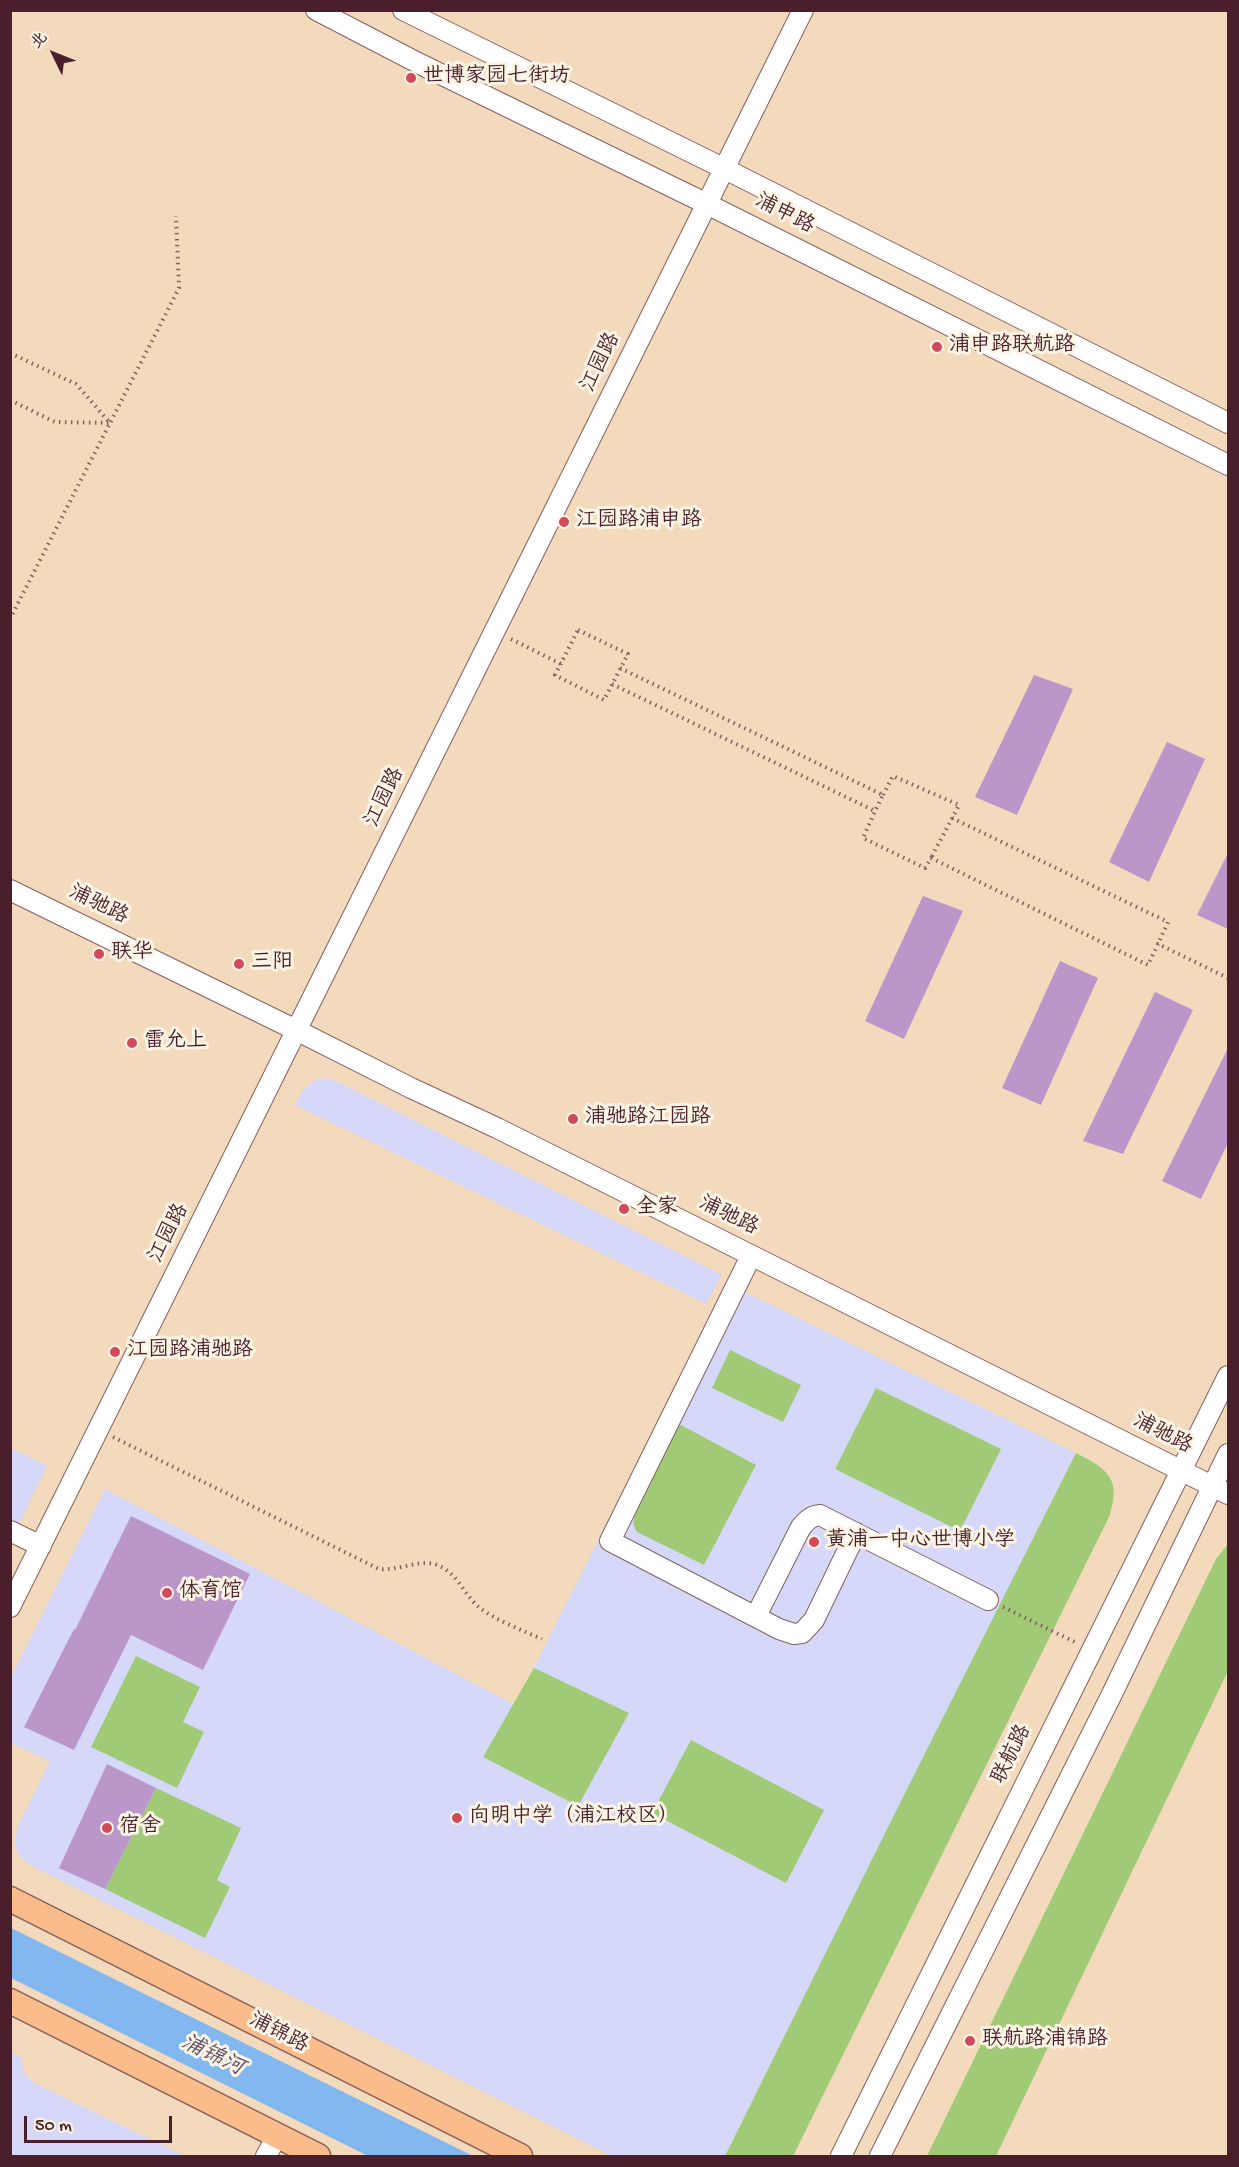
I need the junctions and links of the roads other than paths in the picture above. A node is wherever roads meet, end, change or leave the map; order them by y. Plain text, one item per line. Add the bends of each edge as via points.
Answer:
1 (316, 10) edge
2 (403, 10) edge
3 (803, 10) edge
4 (725, 169) junction
5 (707, 204) junction
6 (1228, 423) edge
7 (1228, 465) edge
8 (10, 890) edge
9 (298, 1031) junction
10 (751, 1256) junction
11 (1228, 1376) edge
12 (1228, 1454) edge
13 (1181, 1471) junction
14 (1221, 1491) edge
15 (10, 1531) edge
16 (856, 1533) junction
17 (41, 1546) junction
18 (988, 1600) road end
19 (10, 1607) edge
20 (756, 1616) junction
21 (10, 1899) edge
22 (10, 1905) edge
23 (35, 1913) junction
24 (10, 2001) edge
25 (271, 2146) edge
26 (318, 2157) edge
27 (520, 2157) edge
28 (841, 2157) edge
29 (880, 2157) edge

1 - 5 street, 浦申路
2 - 4 street, 浦申路
3 - 4 street, 江园路
4 - 5 street, 江园路
4 - 6 street, 浦申路
5 - 7 street, 浦申路
5 - 9 street, 江园路
8 - 9 street, 浦驰路
9 - 10 street, 浦驰路
9 - 17 street, 江园路
10 - 13 street, 浦驰路
10 - 20 street via 610,1541
11 - 13 street, 联航路
12 - 14 street
13 - 14 street, 浦驰路
13 - 28 street, 联航路
14 - 29 street via 1111,1696
15 - 17 street
16 - 18 street
16 - 20 street via 820,1515 807,1520
16 - 20 street via 814,1620 802,1633 794,1634
17 - 19 street, 江园路
21 - 23 main road, 浦锦路
22 - 23 street, 浦锦路
23 - 27 main road, 浦锦路
24 - 25 main road
25 - 26 main road

